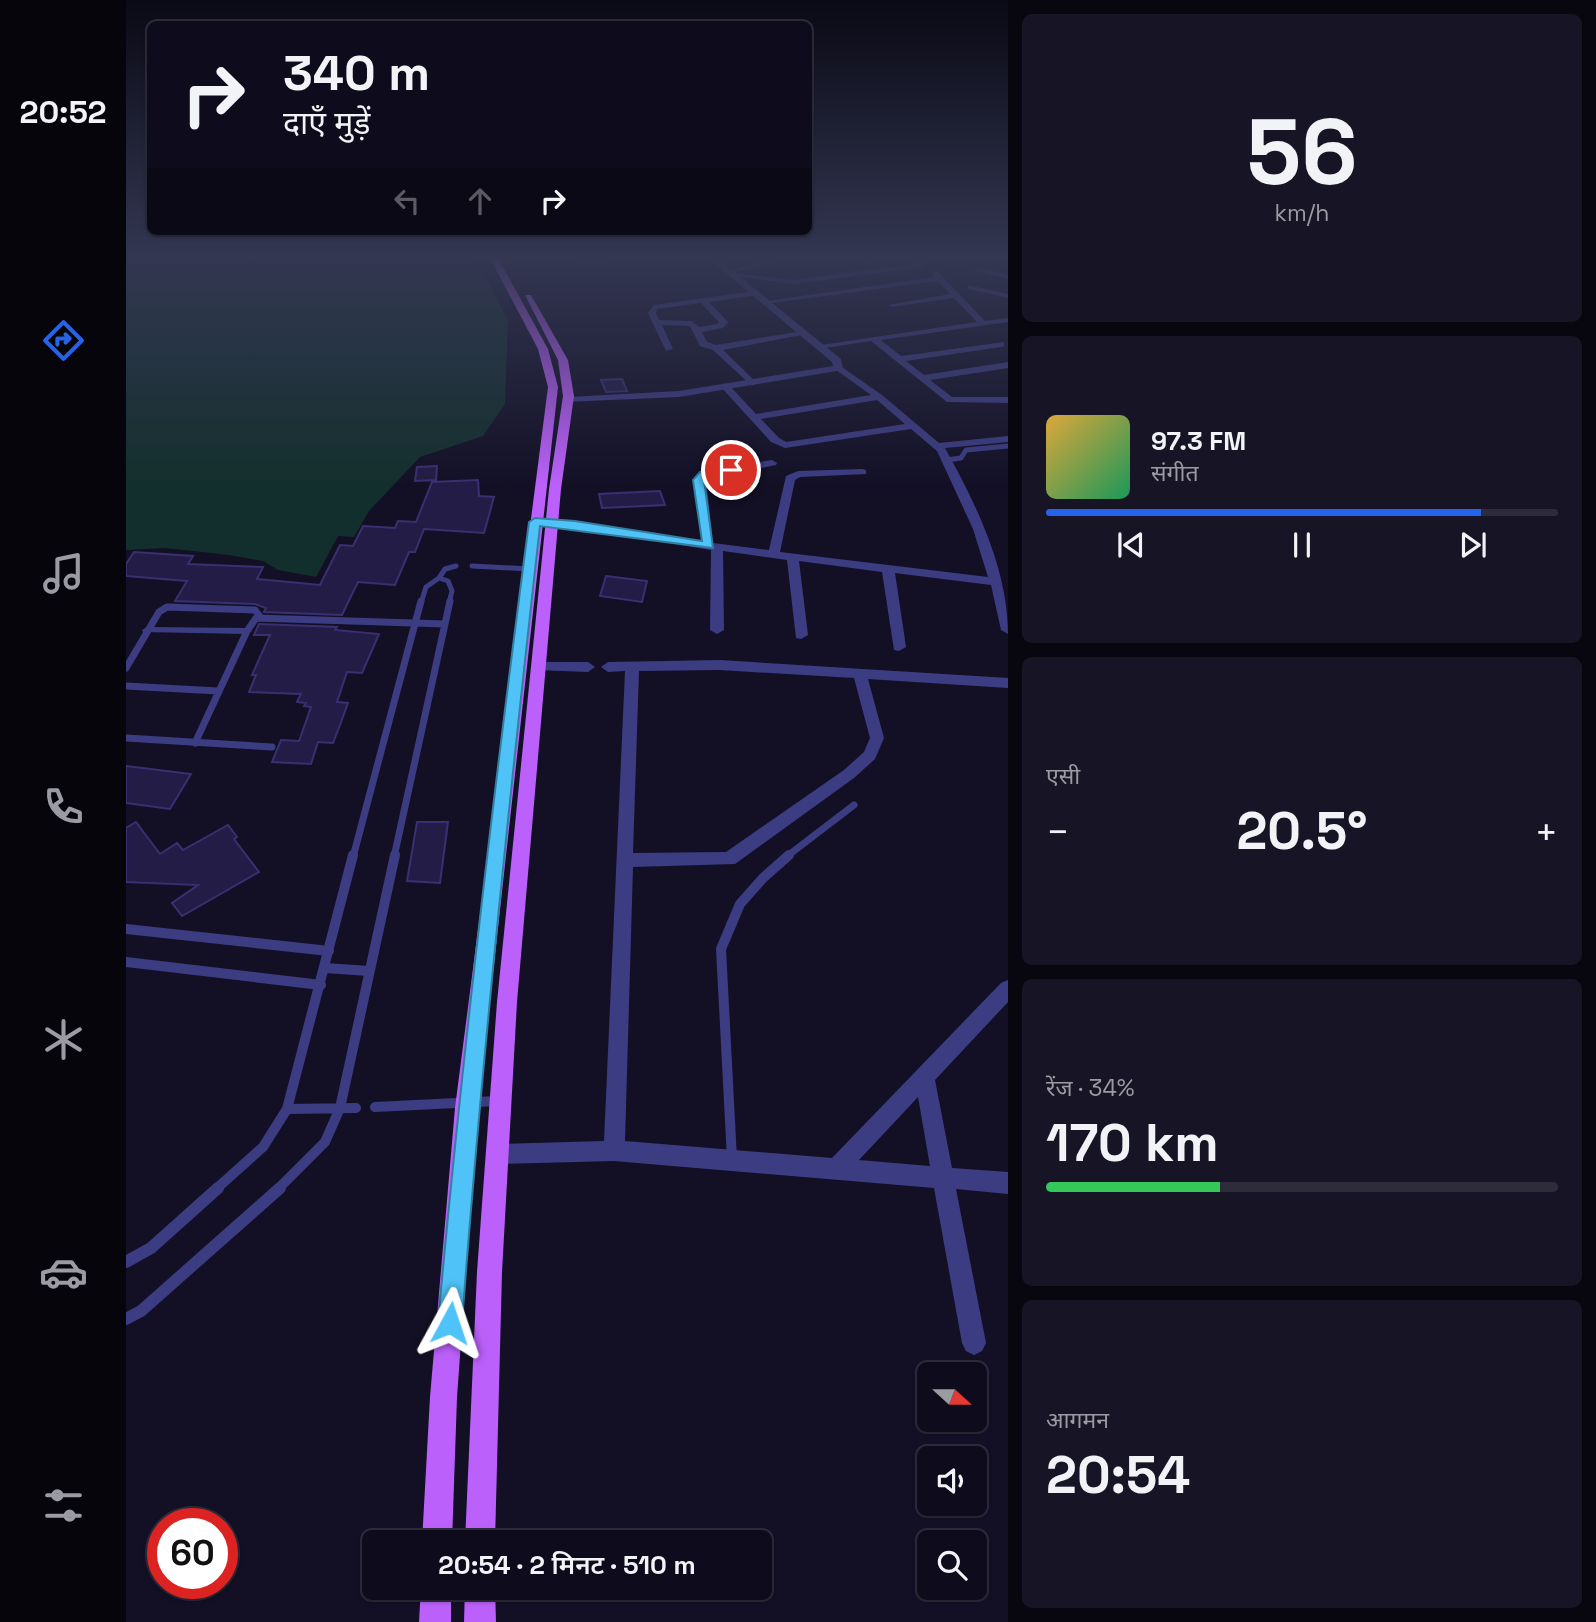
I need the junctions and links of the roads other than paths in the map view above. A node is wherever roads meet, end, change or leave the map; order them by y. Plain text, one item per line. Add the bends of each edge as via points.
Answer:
1 (535, 334) edge
2 (549, 334) edge
3 (662, 334) edge
4 (699, 334) edge
5 (803, 334) joint
6 (913, 334) edge
7 (874, 339) junction
8 (1001, 344) dead end
9 (818, 346) junction
10 (716, 348) junction
11 (669, 349) dead end
12 (899, 359) junction
13 (1008, 365) edge
14 (839, 368) junction
15 (922, 378) junction
16 (752, 383) junction
17 (726, 387) junction
18 (879, 397) junction
19 (568, 400) junction
20 (1008, 400) edge
21 (753, 417) junction
22 (914, 426) junction
23 (1008, 439) edge
24 (937, 446) junction
25 (1008, 446) edge
26 (946, 460) junction
27 (772, 463) dead end
28 (862, 472) dead end
29 (544, 522) junction
30 (713, 546) junction
31 (774, 554) junction
32 (793, 557) junction
33 (456, 566) dead end
34 (472, 566) dead end
35 (530, 569) junction
36 (888, 569) junction
37 (439, 578) junction
38 (996, 582) junction
39 (261, 618) junction
40 (414, 624) junction
41 (445, 624) junction
42 (1008, 629) edge
43 (147, 630) junction
44 (717, 630) dead end
45 (247, 631) junction
46 (801, 635) dead end
47 (899, 647) dead end
48 (541, 667) junction
49 (587, 667) dead end
50 (608, 667) dead end
51 (632, 667) junction
52 (126, 668) edge
53 (860, 674) junction
54 (1008, 683) edge
55 (126, 686) edge
56 (218, 691) junction
57 (126, 738) edge
58 (195, 743) junction
59 (272, 747) dead end
60 (854, 804) dead end
61 (625, 860) junction
62 (126, 929) edge
63 (329, 951) junction
64 (126, 962) edge
65 (325, 968) junction
66 (369, 971) junction
67 (321, 985) junction
68 (1008, 989) edge
69 (924, 1076) junction
70 (499, 1101) junction
71 (468, 1102) junction
72 (374, 1107) dead end
73 (287, 1108) junction
74 (340, 1108) junction
75 (356, 1108) dead end
76 (614, 1151) junction
77 (497, 1154) junction
78 (732, 1159) junction
79 (838, 1167) junction
80 (943, 1179) junction
81 (1008, 1182) edge
82 (126, 1262) edge
83 (126, 1319) edge
84 (974, 1343) dead end
85 (438, 1530) edge
86 (481, 1530) edge
87 (436, 1600) edge
88 (480, 1600) edge
89 (435, 1622) edge
90 (480, 1622) edge

1 - 29 main road via 553,387
2 - 19 main road via 568,378
3 - 11 street
4 - 10 street via 703,344
5 - 9 street
5 - 10 street
6 - 7 street
7 - 9 street
7 - 12 street
8 - 12 street
9 - 14 street
10 - 16 street
12 - 15 street
13 - 15 street
14 - 16 street
14 - 18 street
15 - 20 street via 950,400
16 - 17 street
17 - 19 street
17 - 21 street
18 - 21 street
18 - 22 street
19 - 29 main road
21 - 22 street via 785,445
22 - 24 street
23 - 24 street
24 - 26 street
25 - 26 lane via 966,450 961,458
26 - 38 street via 979,529
27 - 30 street via 700,477
28 - 31 street via 790,478
29 - 30 street
29 - 35 main road
29 - 48 main road
30 - 31 street
30 - 44 street
31 - 32 street
32 - 36 street
32 - 46 street
33 - 37 lane via 441,571
34 - 35 lane
35 - 71 main road
36 - 38 street
36 - 47 street
37 - 40 lane via 426,587
37 - 41 lane via 451,586
38 - 42 street
39 - 40 lane
39 - 43 lane via 255,611 173,606 159,612
39 - 45 lane via 252,621
40 - 41 lane
40 - 63 lane
41 - 66 lane
43 - 45 street
43 - 52 lane
45 - 56 lane
48 - 49 street
48 - 70 main road
50 - 51 street
51 - 53 street via 720,666
51 - 61 street
53 - 54 street
53 - 61 street via 877,738 870,754 849,774 729,859
55 - 56 lane
56 - 58 lane
57 - 58 lane
58 - 59 lane
60 - 78 lane via 761,880 740,903 728,926 721,948
61 - 76 street
62 - 63 lane
63 - 65 lane
64 - 67 lane
65 - 66 lane
65 - 67 lane
66 - 74 lane
67 - 73 lane
68 - 69 street
69 - 79 street
69 - 80 street
70 - 71 lane
70 - 77 main road
71 - 72 lane
71 - 85 main road
73 - 74 lane
73 - 82 lane via 263,1147 151,1248
74 - 75 lane
74 - 83 lane via 325,1142 303,1167 141,1311
76 - 77 street
76 - 78 street
77 - 86 main road via 484,1359
78 - 79 street
79 - 80 street
80 - 81 street
80 - 84 street
87 - 89 main road
88 - 90 main road

